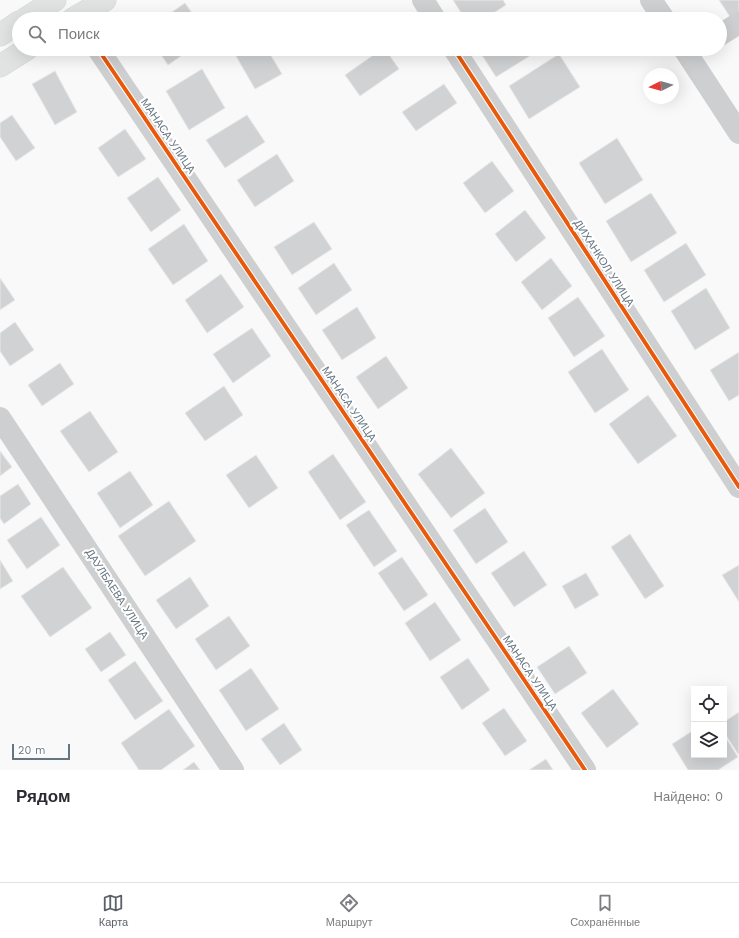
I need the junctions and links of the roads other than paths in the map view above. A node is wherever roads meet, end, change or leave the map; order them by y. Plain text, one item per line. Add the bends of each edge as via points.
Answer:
1 (55, 0) edge
2 (105, 0) edge
3 (423, 0) edge
4 (651, 0) edge
5 (35, 12) edge
6 (86, 12) edge
7 (431, 12) edge
8 (659, 12) edge
9 (739, 23) edge
10 (12, 26) edge
11 (727, 31) edge
12 (0, 34) edge
13 (16, 56) edge
14 (103, 56) edge
15 (459, 56) edge
16 (693, 56) edge
17 (0, 66) edge
18 (739, 133) edge
19 (0, 418) edge
20 (739, 487) edge
21 (233, 770) edge
22 (585, 770) edge

1 - 5 main road
2 - 6 main road
3 - 7 street
4 - 8 street
9 - 11 street
10 - 12 main road
13 - 17 main road
14 - 22 street, МАНАСА УЛИЦА
15 - 20 street, ДИХАНКОЛ УЛИЦА
16 - 18 street
19 - 21 street, ДАУЛБАЕВА УЛИЦА

